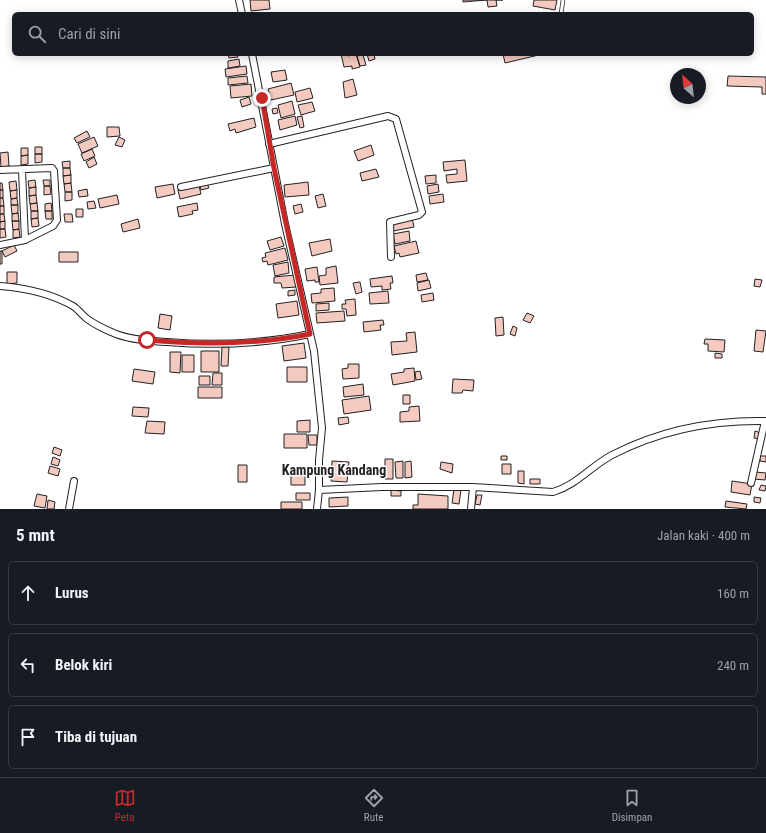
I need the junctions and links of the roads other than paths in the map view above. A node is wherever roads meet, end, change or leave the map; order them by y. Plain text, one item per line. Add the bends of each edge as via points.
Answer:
1 (239, 0) edge
2 (563, 0) edge
3 (242, 12) edge
4 (561, 12) edge
5 (252, 56) edge
6 (269, 144) junction
7 (274, 168) junction
8 (0, 170) edge
9 (22, 170) junction
10 (181, 187) dead end
11 (25, 240) junction
12 (0, 245) edge
13 (391, 257) dead end
14 (0, 286) edge
15 (310, 334) junction
16 (765, 421) edge
17 (74, 481) dead end
18 (751, 483) dead end
19 (473, 487) junction
20 (319, 490) junction
21 (69, 509) edge
22 (317, 509) edge
23 (471, 509) edge

1 - 3 street
2 - 4 lane
5 - 6 street
6 - 7 street
6 - 13 street via 388,116 396,119 422,212 390,222
7 - 10 street
7 - 15 street
8 - 9 street
9 - 11 street
9 - 11 street via 53,170 57,220 53,226
11 - 12 street
14 - 15 street via 26,288 46,294 74,307 98,326 118,334 147,340 186,344 249,343 278,341
15 - 20 street via 322,428
16 - 18 street
16 - 19 street via 712,423 664,432 612,455 575,483 553,492
17 - 21 street
19 - 20 street
19 - 23 street
20 - 22 street

